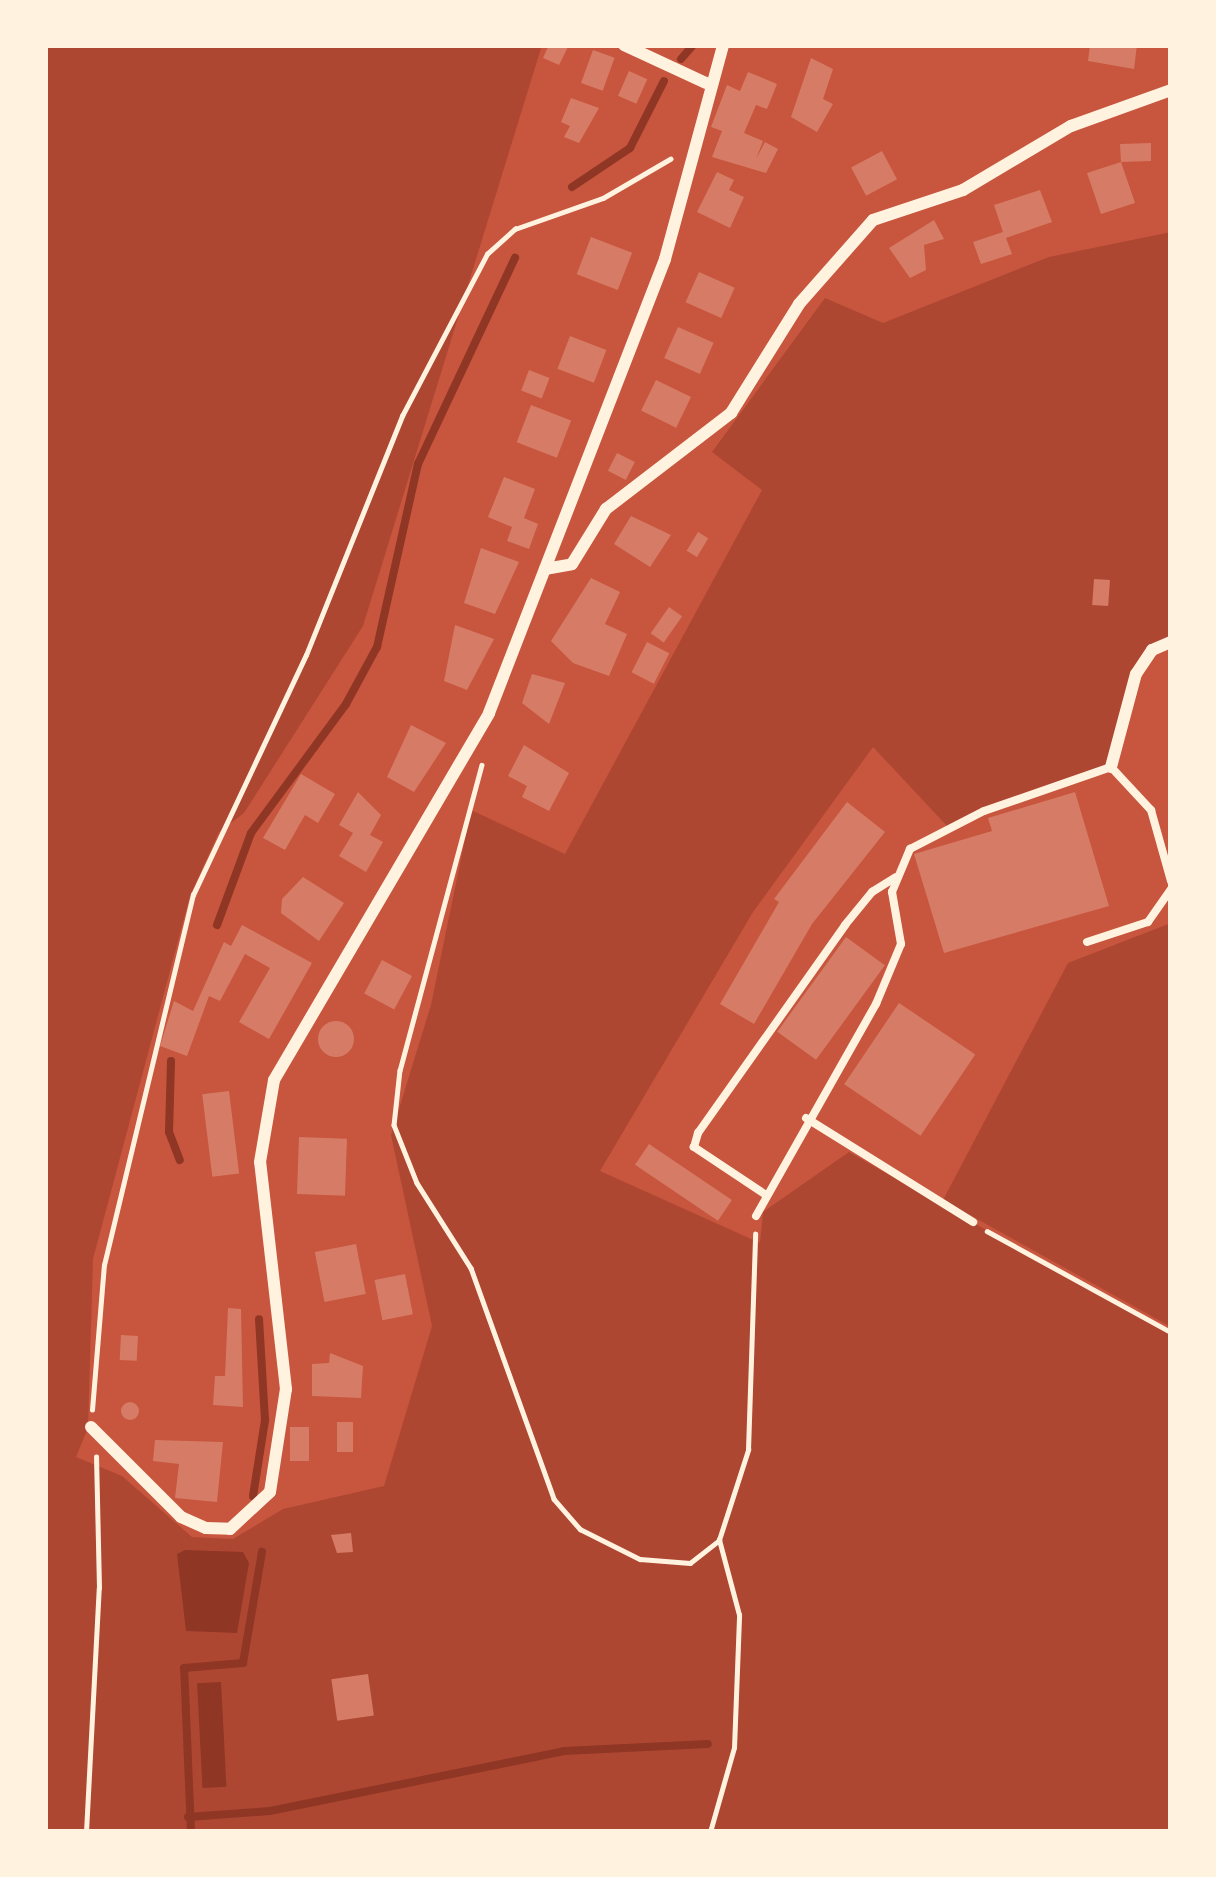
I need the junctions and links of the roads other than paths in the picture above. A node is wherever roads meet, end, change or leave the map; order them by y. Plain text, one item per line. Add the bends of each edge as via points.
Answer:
1 (625, 45) edge
2 (722, 45) edge
3 (706, 83) junction
4 (1171, 90) edge
5 (545, 569) junction
6 (1171, 642) edge
7 (1111, 767) junction
8 (896, 877) junction
9 (1171, 885) edge
10 (1087, 942) dead end
11 (806, 1118) junction
12 (766, 1195) junction
13 (755, 1216) road end
14 (973, 1222) road end
15 (91, 1427) road end

1 - 3 street
2 - 3 street
3 - 5 street via 665,259
4 - 5 street via 1070,126 963,190 873,220 800,304 731,413 606,508 572,564
5 - 15 street via 470,753 274,1080 260,1162 286,1389 270,1492 230,1529 206,1528 181,1517
6 - 7 street via 1152,650 1136,674
7 - 8 lane via 939,832 901,858
7 - 9 lane via 1151,810
8 - 11 lane via 901,944 877,1004
8 - 12 lane via 845,925 698,1133 694,1147
9 - 10 lane via 1148,922
11 - 12 lane
11 - 14 lane
12 - 13 lane

